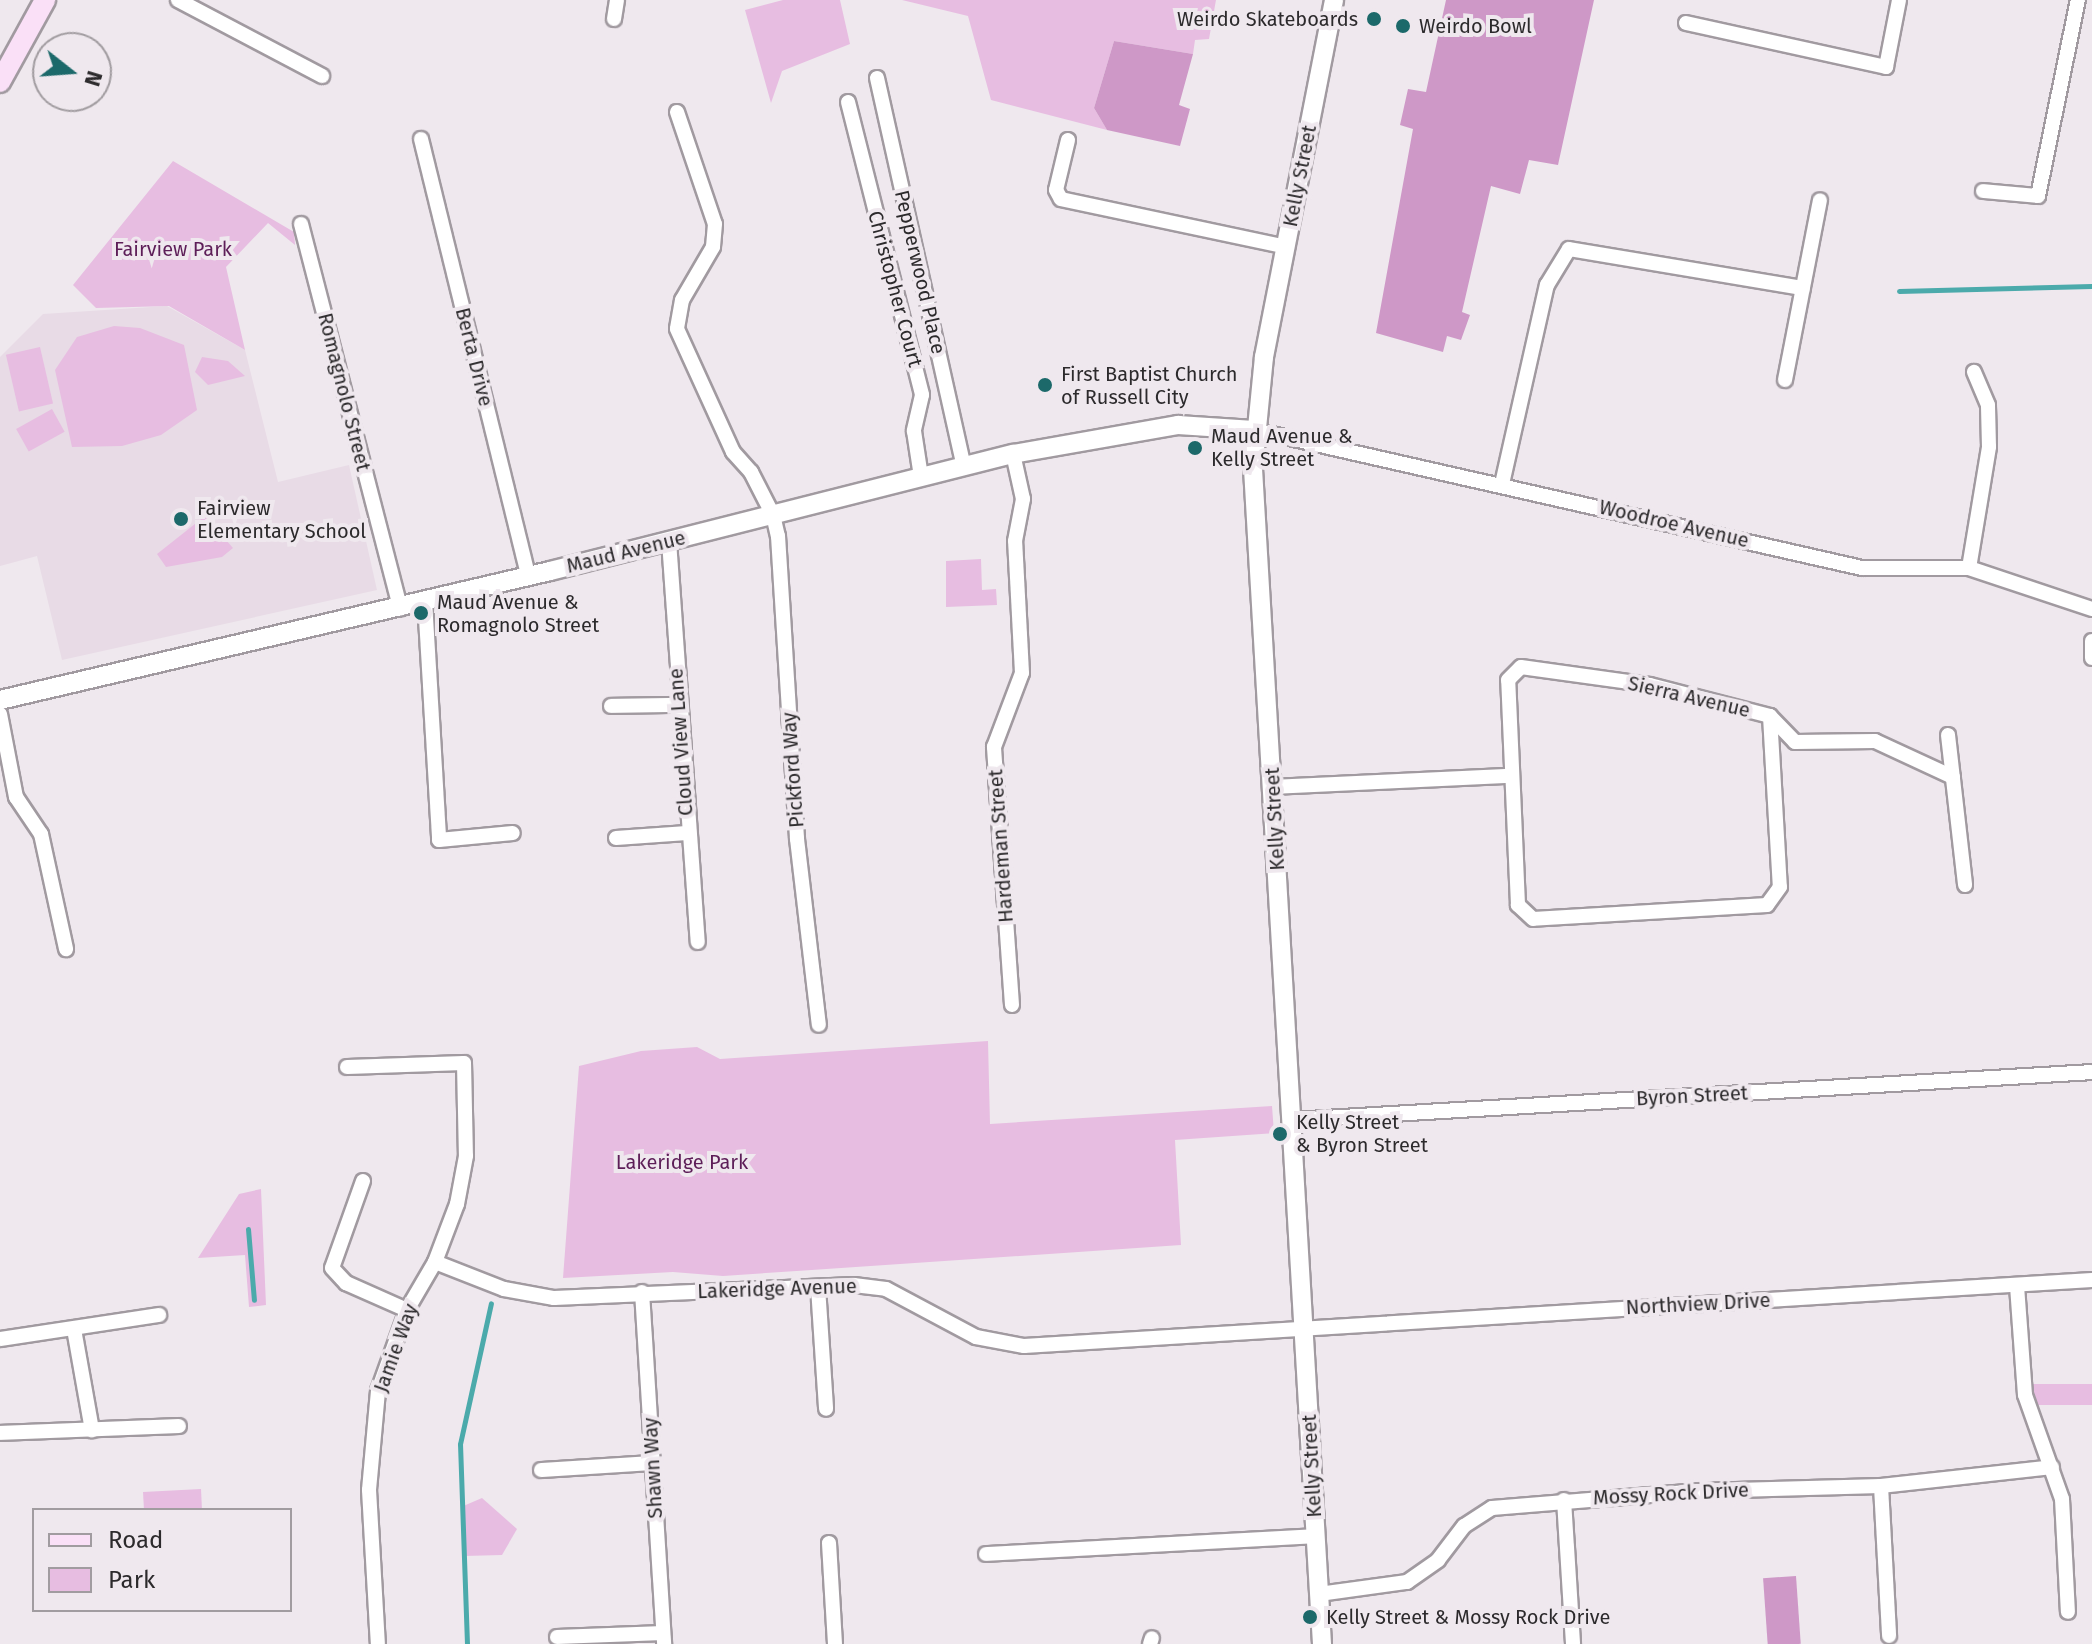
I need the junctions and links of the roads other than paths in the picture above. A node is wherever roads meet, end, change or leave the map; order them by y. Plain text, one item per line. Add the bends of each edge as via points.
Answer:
1 (45, 0) edge
2 (178, 0) edge
3 (617, 0) edge
4 (1334, 0) edge
5 (1899, 0) edge
6 (2078, 0) edge
7 (614, 19) dead end
8 (1686, 23) dead end
9 (322, 76) dead end
10 (877, 78) dead end
11 (0, 82) edge
12 (848, 102) dead end
13 (677, 112) dead end
14 (421, 139) dead end
15 (1068, 140) dead end
16 (1983, 191) dead end
17 (1820, 200) dead end
18 (301, 224) dead end
19 (1286, 247) junction
20 (1803, 288) junction
21 (1974, 372) dead end
22 (1785, 380) dead end
23 (1254, 430) junction
24 (1013, 454) junction
25 (964, 466) junction
26 (921, 477) junction
27 (1502, 484) junction
28 (773, 515) junction
29 (669, 541) junction
30 (1969, 568) junction
31 (528, 575) junction
32 (425, 601) junction
33 (400, 608) junction
34 (2092, 609) edge
35 (2092, 641) edge
36 (2092, 658) edge
37 (0, 700) edge
38 (678, 705) junction
39 (611, 706) dead end
40 (0, 714) edge
41 (1770, 716) junction
42 (1948, 735) dead end
43 (1509, 776) junction
44 (1953, 777) junction
45 (1273, 787) junction
46 (513, 833) dead end
47 (687, 833) junction
48 (616, 838) dead end
49 (1965, 885) dead end
50 (698, 942) dead end
51 (66, 949) dead end
52 (1012, 1005) dead end
53 (819, 1025) dead end
54 (347, 1067) dead end
55 (2092, 1072) edge
56 (1292, 1120) junction
57 (363, 1181) dead end
58 (435, 1262) junction
59 (2092, 1280) edge
60 (2017, 1286) junction
61 (818, 1287) junction
62 (642, 1292) junction
63 (407, 1310) junction
64 (159, 1315) dead end
65 (74, 1329) junction
66 (1304, 1329) junction
67 (0, 1339) edge
68 (826, 1409) dead end
69 (179, 1426) dead end
70 (92, 1430) junction
71 (0, 1433) edge
72 (653, 1463) junction
73 (2052, 1467) junction
74 (541, 1470) dead end
75 (1881, 1486) junction
76 (1564, 1500) junction
77 (1316, 1536) junction
78 (829, 1543) dead end
79 (986, 1554) dead end
80 (1319, 1594) junction
81 (2068, 1612) dead end
82 (1889, 1636) dead end
83 (557, 1637) dead end
84 (663, 1639) edge
85 (378, 1644) edge
86 (835, 1644) edge
87 (1322, 1644) edge
88 (1573, 1644) edge

1 - 11 main road
2 - 9 street
3 - 7 street
4 - 19 street, Kelly Street
5 - 8 street via 1886,67
6 - 16 street via 2038,196
10 - 25 street, Pepperwood Place
12 - 26 street, Christopher Court via 918,372 922,395 914,431
13 - 28 street via 715,224 713,247 682,300 677,329 733,452 751,472
14 - 31 street, Berta Drive
15 - 19 street via 1056,190 1061,199
17 - 20 street
18 - 33 street, Romagnolo Street
19 - 23 street, Kelly Street
20 - 22 street
20 - 27 street via 1569,249 1547,285
21 - 30 street via 1988,405 1989,447
23 - 24 street, Maud Avenue via 1178,425
23 - 27 street, Woodroe Avenue
23 - 45 street, Kelly Street
24 - 25 street, Maud Avenue
24 - 52 street, Hardeman Street via 1023,499 1015,541 1022,673 994,747
25 - 26 street, Maud Avenue
26 - 28 street, Maud Avenue
27 - 30 street, Woodroe Avenue via 1862,568
28 - 29 street, Maud Avenue
28 - 53 street, Pickford Way via 797,839
29 - 31 street, Maud Avenue
29 - 38 street, Cloud View Lane
30 - 34 street, Woodroe Avenue
31 - 32 street, Maud Avenue
32 - 33 street, Maud Avenue
32 - 46 street via 439,840
33 - 37 street, Maud Avenue
35 - 36 street
38 - 39 street
38 - 47 street, Cloud View Lane
40 - 51 street via 16,797 41,834
41 - 43 street, Sierra Avenue via 1650,685 1521,667 1508,680
41 - 43 street via 1780,887 1767,905 1533,919 1518,905
41 - 44 street, Sierra Avenue via 1795,742 1875,741
42 - 44 street
43 - 45 street
44 - 49 street
45 - 56 street, Kelly Street
47 - 48 street
47 - 50 street, Cloud View Lane
54 - 58 street, Jamie Way via 464,1063 466,1156 457,1204
55 - 56 street, Byron Street
56 - 66 street, Kelly Street
57 - 63 street via 332,1268 346,1283
58 - 62 street, Lakeridge Avenue via 504,1289 554,1298
58 - 63 street, Jamie Way
59 - 60 street, Northview Drive
60 - 66 street, Northview Drive
60 - 73 street via 2025,1395
61 - 62 street, Lakeridge Avenue
61 - 66 street, Lakeridge Avenue via 886,1289 976,1337 1024,1346
61 - 68 street
62 - 72 street, Shawn Way
63 - 85 street, Jamie Way via 378,1391 369,1490
64 - 65 street
65 - 67 street
65 - 70 street
66 - 77 street, Kelly Street
69 - 70 street
70 - 71 street
72 - 74 street
72 - 84 street, Shawn Way
73 - 75 street, Mossy Rock Drive
73 - 81 street via 2062,1499
75 - 76 street, Mossy Rock Drive
75 - 82 street
76 - 80 street, Mossy Rock Drive via 1492,1508 1464,1526 1438,1560 1407,1582
76 - 88 street
77 - 79 street
77 - 80 street, Kelly Street
78 - 86 street
80 - 87 street, Kelly Street
83 - 84 street

